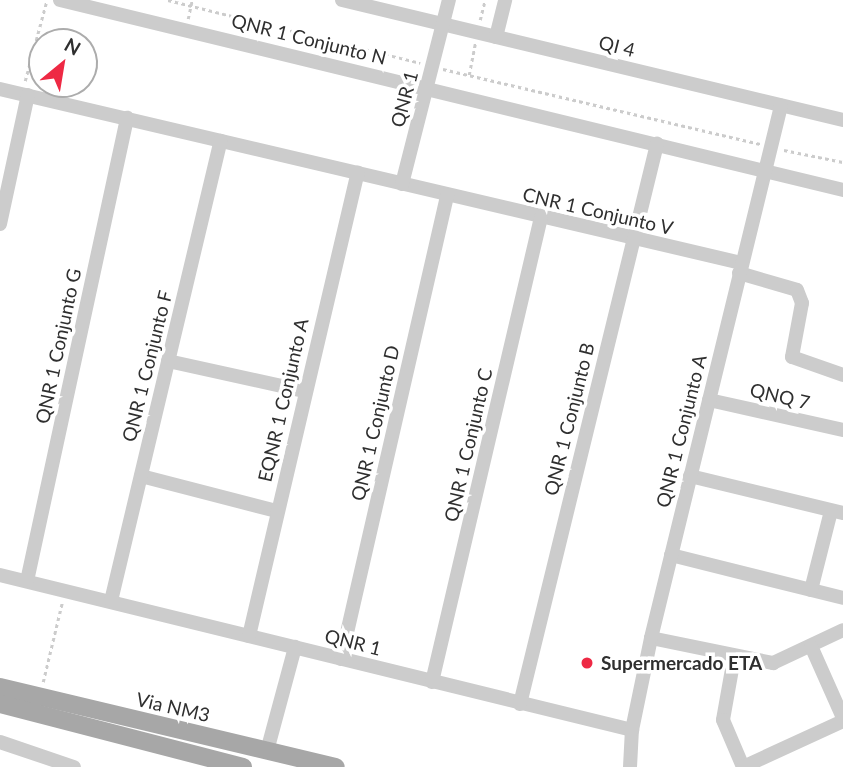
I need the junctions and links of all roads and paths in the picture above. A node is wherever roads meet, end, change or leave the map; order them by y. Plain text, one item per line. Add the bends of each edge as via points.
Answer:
1 (47, 0) edge
2 (60, 0) edge
3 (168, 0) edge
4 (192, 0) edge
5 (342, 0) edge
6 (449, 0) edge
7 (505, 0) edge
8 (190, 6) junction
9 (443, 25) junction
10 (186, 29) junction
11 (496, 37) junction
12 (432, 66) junction
13 (427, 87) junction
14 (0, 89) edge
15 (25, 94) junction
16 (781, 106) junction
17 (127, 118) junction
18 (843, 120) edge
19 (221, 141) junction
20 (657, 144) junction
21 (770, 147) junction
22 (843, 162) edge
23 (764, 171) junction
24 (358, 173) junction
25 (402, 184) junction
26 (843, 190) edge
27 (447, 195) junction
28 (541, 218) junction
29 (0, 225) edge
30 (633, 239) junction
31 (740, 268) junction
32 (168, 361) junction
33 (843, 375) edge
34 (304, 391) junction
35 (709, 400) junction
36 (843, 430) edge
37 (141, 476) junction
38 (691, 476) junction
39 (276, 511) junction
40 (837, 512) edge
41 (670, 555) junction
42 (0, 575) edge
43 (27, 581) junction
44 (65, 590) junction
45 (811, 590) junction
46 (843, 598) edge
47 (111, 601) junction
48 (843, 630) edge
49 (249, 636) junction
50 (650, 638) junction
51 (811, 646) junction
52 (295, 647) junction
53 (734, 658) junction
54 (341, 659) junction
55 (432, 682) junction
56 (0, 687) edge
57 (39, 696) junction
58 (0, 704) edge
59 (520, 704) junction
60 (843, 719) edge
61 (632, 730) junction
62 (0, 742) edge
63 (267, 751) junction
64 (208, 763) edge
65 (235, 766) edge
66 (74, 767) edge
67 (336, 767) edge
68 (630, 767) edge
69 (743, 767) edge

1 - 15 path
2 - 10 street, QNR 1 Conjunto N
3 - 8 path
4 - 8 path
5 - 9 street, QI 4
6 - 9 street, QNR 1
7 - 11 street
8 - 10 path
8 - 12 path
9 - 11 street, QI 4
9 - 12 street, QNR 1
10 - 13 street, QNR 1 Conjunto N
11 - 16 street, QI 4
12 - 13 street, QNR 1
12 - 21 path
13 - 20 street, QNR 1 Conjunto N
13 - 25 street, QNR 1
14 - 15 street
15 - 17 street
15 - 29 street
16 - 18 street, QI 4
16 - 21 street, QNR 1 Conjunto A
17 - 19 street
17 - 43 street, QNR 1 Conjunto G
19 - 24 street
19 - 32 street, QNR 1 Conjunto F
20 - 23 street, QNR 1 Conjunto N
20 - 30 street, QNR 1 Conjunto B
21 - 22 path
21 - 23 street, QNR 1 Conjunto A
23 - 26 street, QNR 1 Conjunto N
23 - 31 street, QNR 1 Conjunto A
24 - 25 street
24 - 34 street, EQNR 1 Conjunto A
25 - 27 street
27 - 28 street, CNR 1 Conjunto V
27 - 54 street, QNR 1 Conjunto D
28 - 30 street, CNR 1 Conjunto V
28 - 55 street, QNR 1 Conjunto C
30 - 31 street, CNR 1 Conjunto V
30 - 59 street, QNR 1 Conjunto B
31 - 33 street, CNR 1 Conjunto V via 797,290 802,303 792,357
31 - 35 street, QNR 1 Conjunto A
32 - 34 street
32 - 37 street, QNR 1 Conjunto F
34 - 39 street, EQNR 1 Conjunto A
35 - 36 street, QNQ 7
35 - 38 street, QNR 1 Conjunto A
37 - 39 street
37 - 47 street, QNR 1 Conjunto F
38 - 40 street
38 - 41 street, QNR 1 Conjunto A
39 - 49 street, EQNR 1 Conjunto A
40 - 45 street
41 - 45 street
41 - 50 street, QNR 1 Conjunto A
42 - 43 street, QNR 1
43 - 44 street, QNR 1
44 - 47 street, QNR 1
44 - 57 path
45 - 46 street
47 - 49 street, QNR 1
48 - 51 street
49 - 52 street, QNR 1
50 - 53 street
50 - 61 street, QNR 1 Conjunto A
51 - 53 street via 773,663
51 - 60 street
52 - 54 street, QNR 1
52 - 63 street
53 - 69 street via 723,720
54 - 55 street, QNR 1
55 - 59 street, QNR 1
56 - 57 main road, Via NM3
57 - 63 main road, Via NM3
58 - 64 main road
59 - 61 street, QNR 1
60 - 69 street
61 - 68 street, QNR 1 Conjunto A
62 - 66 street
63 - 67 main road, Via NM3
64 - 65 main road

